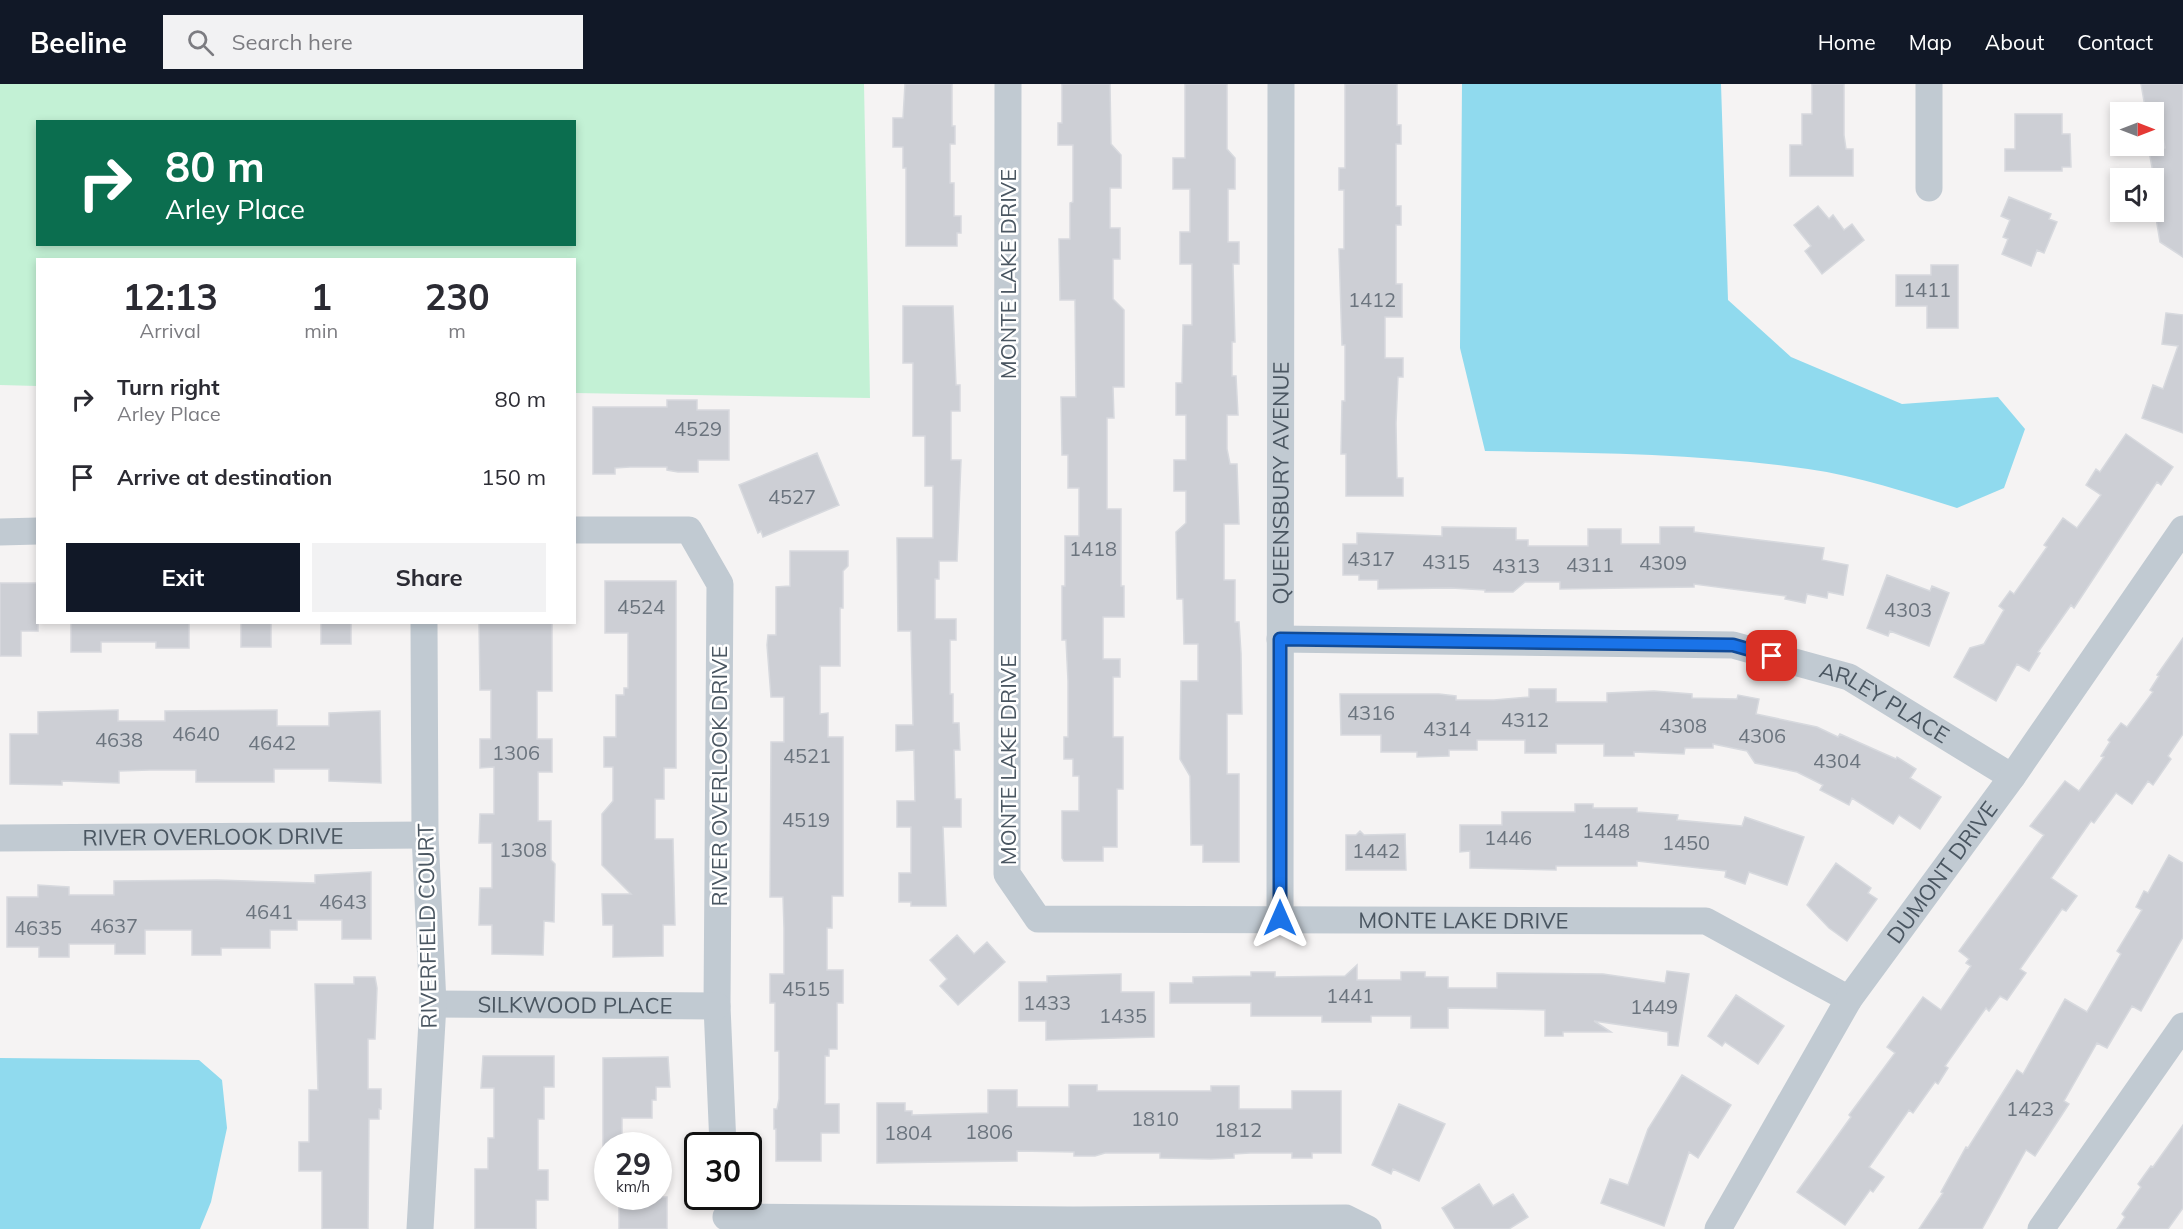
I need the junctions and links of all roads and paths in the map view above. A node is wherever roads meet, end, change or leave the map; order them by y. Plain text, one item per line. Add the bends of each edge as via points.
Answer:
1 (1008, 84) edge
2 (1281, 84) edge
3 (1929, 84) edge
4 (1929, 188) dead end
5 (2183, 529) edge
6 (576, 530) edge
7 (36, 531) edge
8 (0, 532) edge
9 (424, 624) edge
10 (1280, 639) junction
11 (2012, 777) junction
12 (425, 835) junction
13 (0, 838) edge
14 (1280, 918) junction
15 (1849, 999) junction
16 (432, 1004) junction
17 (717, 1006) junction
18 (2183, 1026) edge
19 (722, 1132) edge
20 (726, 1214) edge
21 (1073, 1225) edge
22 (420, 1229) edge
23 (1368, 1229) edge
24 (1718, 1229) edge
25 (2041, 1229) edge

1 - 14 street, MONTE LAKE DRIVE via 1008,874 1038,919
2 - 10 street, QUEENSBURY AVENUE
3 - 4 street
5 - 11 street, DUMONT DRIVE
6 - 17 street, RIVER OVERLOOK DRIVE via 689,530 720,584
7 - 8 street
9 - 12 street, RIVERFIELD COURT
10 - 11 street, ARLEY PLACE via 1733,645 1849,677
10 - 14 street, QUEENSBURY AVENUE
11 - 15 street, DUMONT DRIVE
12 - 13 street, RIVER OVERLOOK DRIVE
12 - 16 street, RIVERFIELD COURT
14 - 15 street, MONTE LAKE DRIVE via 1706,921
15 - 24 street, DUMONT DRIVE
16 - 17 street, SILKWOOD PLACE
16 - 22 street, RIVERFIELD COURT
17 - 19 street, RIVER OVERLOOK DRIVE
18 - 25 street
20 - 21 street
21 - 23 street via 1346,1218

